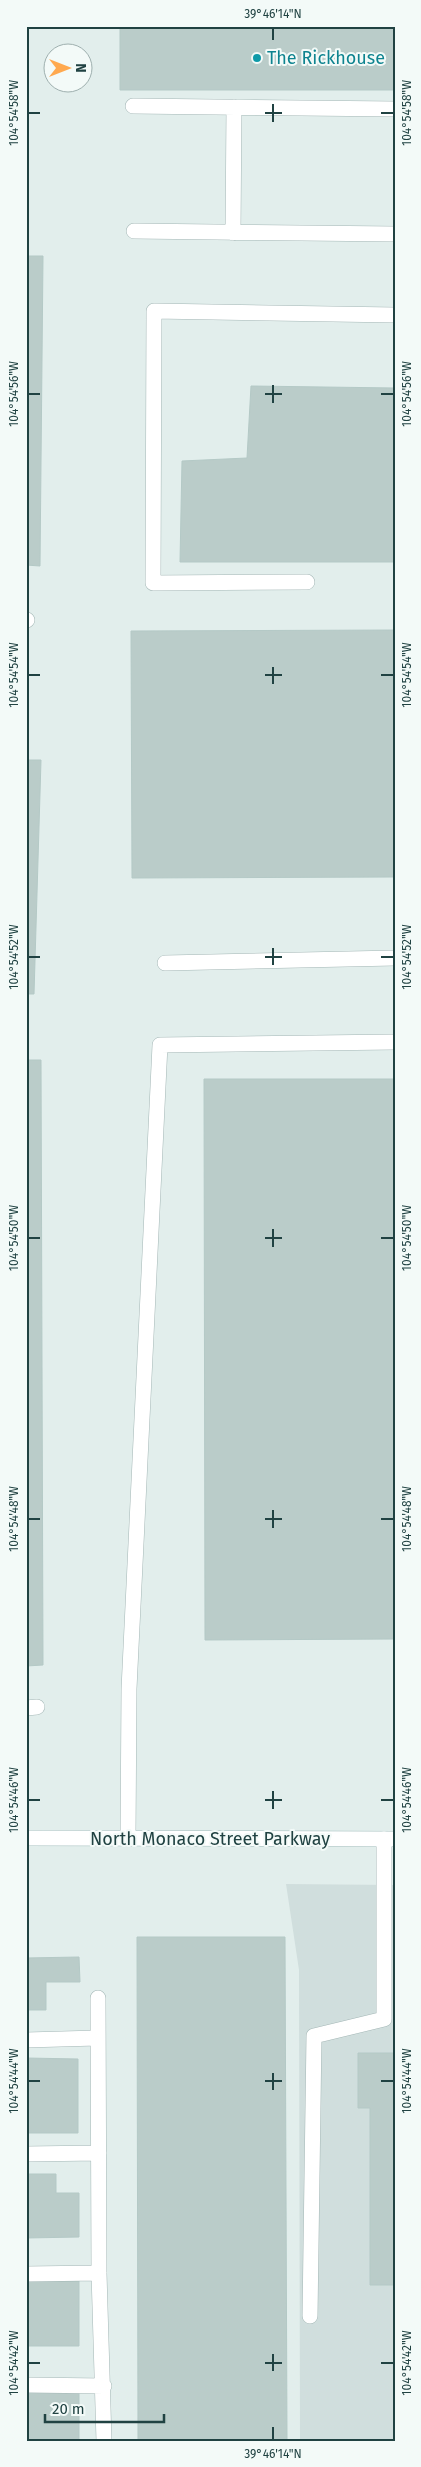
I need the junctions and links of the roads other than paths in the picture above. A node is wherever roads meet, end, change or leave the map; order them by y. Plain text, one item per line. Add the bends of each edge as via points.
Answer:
1 (133, 106) dead end
2 (234, 108) junction
3 (395, 109) edge
4 (134, 232) dead end
5 (233, 232) junction
6 (395, 234) edge
7 (395, 315) edge
8 (307, 582) dead end
9 (395, 958) edge
10 (165, 963) dead end
11 (395, 1042) edge
12 (26, 1838) edge
13 (128, 1838) junction
14 (389, 1839) edge
15 (98, 1998) dead end
16 (97, 2038) junction
17 (26, 2040) edge
18 (99, 2153) junction
19 (26, 2154) edge
20 (99, 2273) junction
21 (26, 2274) edge
22 (310, 2316) dead end
23 (26, 2385) edge
24 (104, 2386) junction
25 (104, 2441) edge

1 - 2 street
2 - 3 street
2 - 5 street
4 - 5 street
5 - 6 street
7 - 8 street via 154,312 153,583
9 - 10 street
11 - 13 street via 160,1045 130,1679
12 - 13 street, North Monaco Street Parkway
13 - 14 street, North Monaco Street Parkway
14 - 22 street via 384,2019 314,2036
15 - 16 street
16 - 17 street
16 - 18 street
18 - 19 street
18 - 20 street
20 - 21 street
20 - 24 street
23 - 24 street
24 - 25 street

